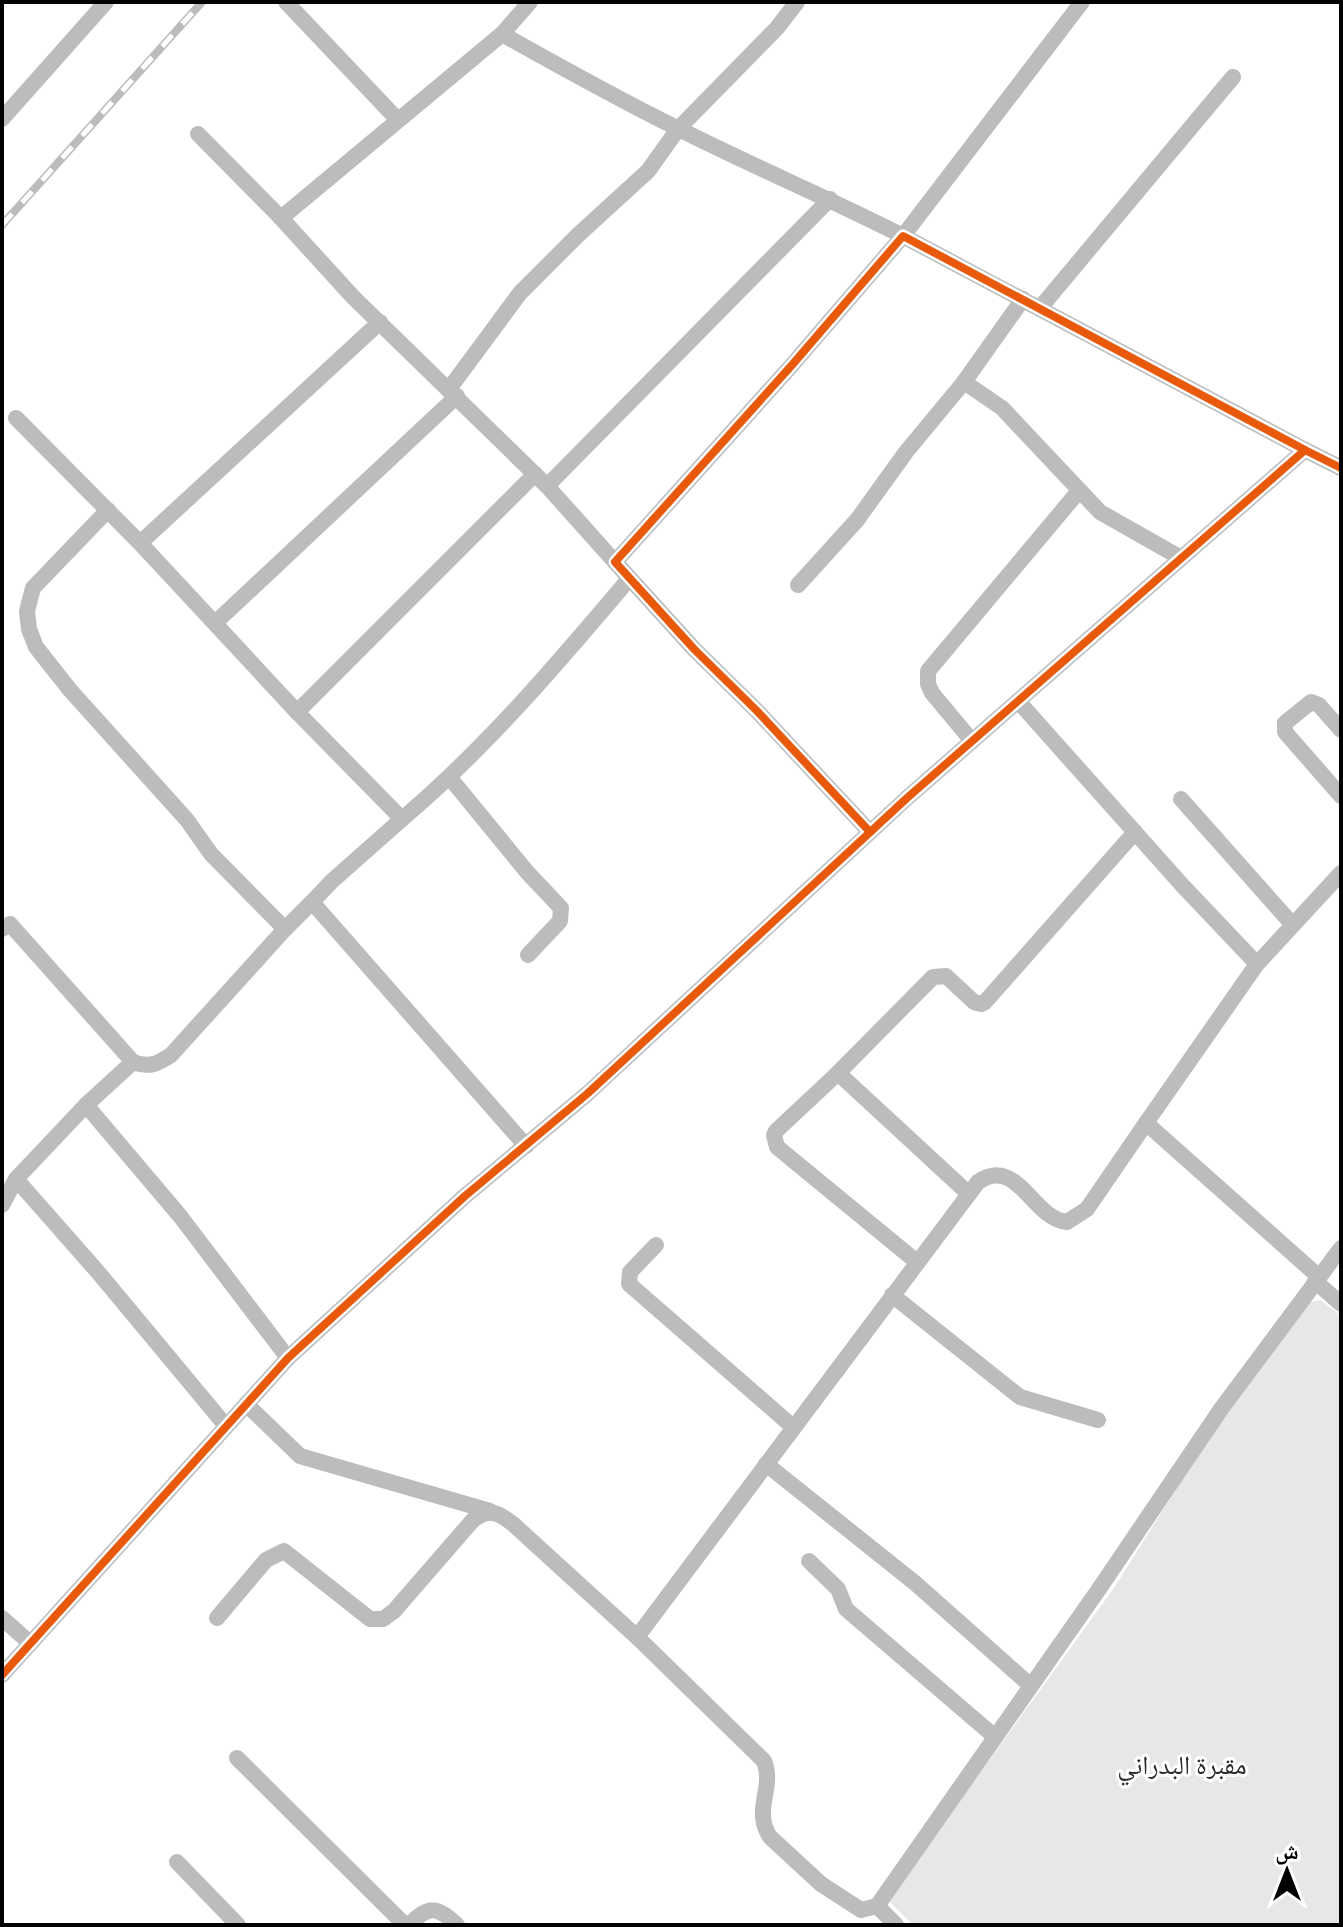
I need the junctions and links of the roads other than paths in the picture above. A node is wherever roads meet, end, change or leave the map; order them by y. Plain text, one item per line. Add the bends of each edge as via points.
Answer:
1 (106, 2) edge
2 (286, 2) edge
3 (530, 2) edge
4 (797, 2) edge
5 (1082, 2) edge
6 (502, 34) junction
7 (1233, 77) dead end
8 (2, 119) edge
9 (397, 119) junction
10 (678, 129) junction
11 (198, 134) dead end
12 (830, 199) junction
13 (281, 218) junction
14 (903, 236) junction
15 (1023, 299) junction
16 (1040, 308) junction
17 (380, 322) junction
18 (964, 382) junction
19 (453, 392) junction
20 (16, 418) dead end
21 (1305, 450) junction
22 (1341, 468) edge
23 (541, 480) junction
24 (1078, 492) junction
25 (108, 510) junction
26 (140, 543) junction
27 (1181, 558) junction
28 (615, 562) junction
29 (629, 579) junction
30 (798, 585) dead end
31 (215, 623) junction
32 (1018, 701) junction
33 (297, 712) junction
34 (1341, 730) edge
35 (972, 741) junction
36 (450, 778) junction
37 (1341, 796) edge
38 (1181, 799) dead end
39 (402, 819) junction
40 (870, 832) junction
41 (1135, 832) junction
42 (1341, 873) edge
43 (312, 902) junction
44 (5, 923) edge
45 (1292, 924) junction
46 (285, 929) junction
47 (528, 955) dead end
48 (1257, 964) junction
49 (133, 1062) junction
50 (838, 1073) junction
51 (86, 1105) junction
52 (1146, 1123) junction
53 (526, 1146) junction
54 (16, 1179) junction
55 (969, 1194) junction
56 (2, 1205) edge
57 (656, 1245) dead end
58 (1341, 1248) edge
59 (917, 1262) junction
60 (1316, 1279) junction
61 (892, 1295) junction
62 (1341, 1304) edge
63 (288, 1358) junction
64 (246, 1404) junction
65 (1098, 1420) dead end
66 (226, 1426) junction
67 (793, 1427) junction
68 (766, 1464) junction
69 (490, 1511) junction
70 (809, 1561) dead end
71 (2, 1618) edge
72 (217, 1618) dead end
73 (637, 1637) junction
74 (30, 1643) junction
75 (2, 1675) edge
76 (1030, 1685) junction
77 (994, 1736) junction
78 (237, 1758) dead end
79 (177, 1862) dead end
80 (877, 1906) junction
81 (238, 1925) edge
82 (407, 1925) edge
83 (457, 1925) edge
84 (896, 1925) edge

1 - 8 street
2 - 9 street
3 - 6 street
4 - 10 street
5 - 14 street
6 - 9 street
6 - 10 street
7 - 16 street
9 - 13 street
10 - 12 street
10 - 19 street via 648,171 520,293
11 - 13 street
12 - 14 street
12 - 23 street
13 - 17 street
14 - 15 street
14 - 28 street
15 - 16 street
15 - 18 street
16 - 21 street
17 - 19 street
17 - 26 street
18 - 24 street via 1002,408
18 - 30 street via 857,520
19 - 23 street
19 - 31 street
20 - 25 street
21 - 22 street
21 - 27 street
23 - 28 street
23 - 33 street
24 - 27 street via 1100,512
24 - 35 street via 928,671 932,693
25 - 26 street
25 - 46 street via 33,588 27,611 36,647 211,854
26 - 31 street
27 - 32 street
28 - 29 street
29 - 36 street
29 - 40 street
31 - 33 street
32 - 35 street
32 - 41 street
33 - 39 street
34 - 37 street via 1311,702 1284,727
35 - 40 street
36 - 39 street
36 - 47 street via 561,908 560,921
38 - 45 street
39 - 43 street
40 - 53 street
41 - 48 street
41 - 50 street via 985,1002 974,1002 946,976 933,977
42 - 45 street
43 - 46 street
43 - 53 street
44 - 49 street
45 - 48 street
46 - 49 street via 171,1055 145,1067
48 - 52 street
49 - 51 street
50 - 55 street
50 - 59 street via 776,1131 774,1142
51 - 54 street
51 - 63 street via 189,1227
52 - 55 street via 1087,1209 1073,1220 1053,1219 999,1174 988,1175
52 - 60 street
53 - 63 street
54 - 56 street
54 - 66 street
55 - 59 street
57 - 67 street via 630,1272 629,1284
58 - 60 street
59 - 61 street
60 - 62 street
60 - 76 street
61 - 65 street via 1020,1397
61 - 67 street
63 - 64 street
64 - 66 street
64 - 69 street via 300,1456
66 - 74 street
67 - 68 street
68 - 73 street
68 - 76 street via 915,1583
69 - 72 street via 473,1520 383,1619 370,1619 284,1551 266,1560
69 - 73 street via 513,1524
70 - 77 street via 838,1589 846,1609
71 - 74 street
73 - 80 street via 764,1761 768,1782 761,1808 770,1837 821,1884 861,1910
74 - 75 street
76 - 77 street
77 - 80 street
78 - 82 street
79 - 81 street
80 - 84 street
82 - 83 street via 423,1911 437,1910

